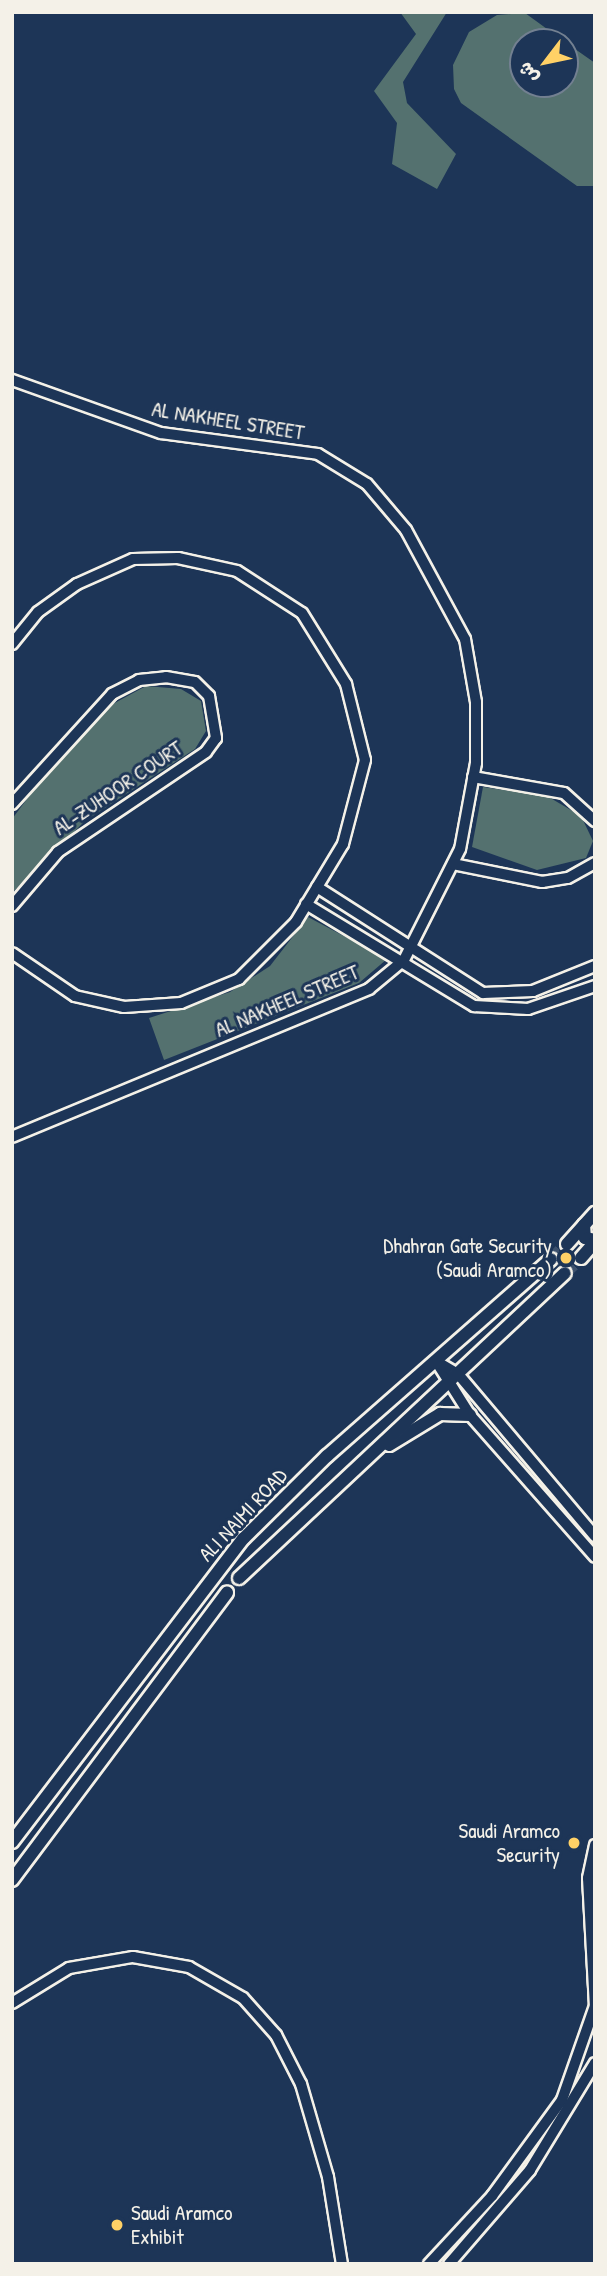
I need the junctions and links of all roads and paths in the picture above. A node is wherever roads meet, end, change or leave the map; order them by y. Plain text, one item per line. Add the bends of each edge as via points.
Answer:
1 (16, 382) edge
2 (12, 395) edge
3 (12, 644) edge
4 (473, 777) junction
5 (12, 804) edge
6 (595, 821) edge
7 (595, 863) edge
8 (453, 864) junction
9 (317, 887) junction
10 (306, 904) junction
11 (12, 906) edge
12 (411, 948) junction
13 (12, 953) edge
14 (404, 960) junction
15 (595, 966) edge
16 (595, 986) edge
17 (12, 1137) edge
18 (595, 1213) edge
19 (584, 1225) junction
20 (595, 1241) edge
21 (567, 1244) tunnel mouth
22 (581, 1258) tunnel mouth
23 (551, 1259) tunnel mouth
24 (541, 1270) junction
25 (565, 1273) tunnel mouth
26 (554, 1284) junction
27 (436, 1361) junction
28 (458, 1374) junction
29 (447, 1383) junction
30 (470, 1415) junction
31 (371, 1456) junction
32 (595, 1536) edge
33 (595, 1557) edge
34 (239, 1578) dead end
35 (227, 1593) dead end
36 (12, 1842) edge
37 (595, 1845) edge
38 (12, 1880) edge
39 (12, 2003) edge
40 (595, 2006) edge
41 (595, 2063) edge
42 (344, 2264) edge
43 (429, 2264) edge
44 (449, 2264) edge

1 - 2 street
1 - 4 street, AL NAKHEEL STREET via 161,433 317,454 367,484 406,530 465,639 476,702
3 - 9 street via 38,612 77,583 133,559 178,558 237,571 302,613 346,684 365,760 343,844
4 - 6 street via 564,793
4 - 8 street, AL NAKHEEL STREET
5 - 11 street, AL-ZUHOOR COURT via 112,694 139,680 166,677 195,682 209,696 216,738 206,752 58,852
7 - 8 street via 569,878 542,882
8 - 12 street, AL NAKHEEL STREET
9 - 10 street
9 - 12 street
10 - 13 street via 239,979 181,1003 124,1007 75,996
10 - 14 street
12 - 14 street, AL NAKHEEL STREET
12 - 15 street via 483,993 533,991
14 - 16 street via 452,995 500,1012 554,1004
14 - 17 street, AL NAKHEEL STREET via 369,989
18 - 19 main road
19 - 20 main road via 585,1238
19 - 21 main road
20 - 22 main road
23 - 24 main road, ALI NAIMI ROAD
24 - 26 main road via 553,1270
24 - 27 main road, ALI NAIMI ROAD
25 - 26 main road, ALI NAIMI ROAD
26 - 28 main road, ALI NAIMI ROAD
27 - 28 street
27 - 29 street
27 - 36 main road, ALI NAIMI ROAD via 244,1538
28 - 29 main road, ALI NAIMI ROAD
28 - 32 street
29 - 30 street
29 - 31 main road, ALI NAIMI ROAD
30 - 31 main road via 428,1419
30 - 33 street
31 - 34 main road, ALI NAIMI ROAD
35 - 38 main road, ALI NAIMI ROAD
37 - 40 street via 588,1878
39 - 42 street via 69,1968 133,1957 189,1967 243,1998 276,2035 301,2084 328,2177
40 - 43 street via 562,2101 508,2176
41 - 44 street via 530,2171

